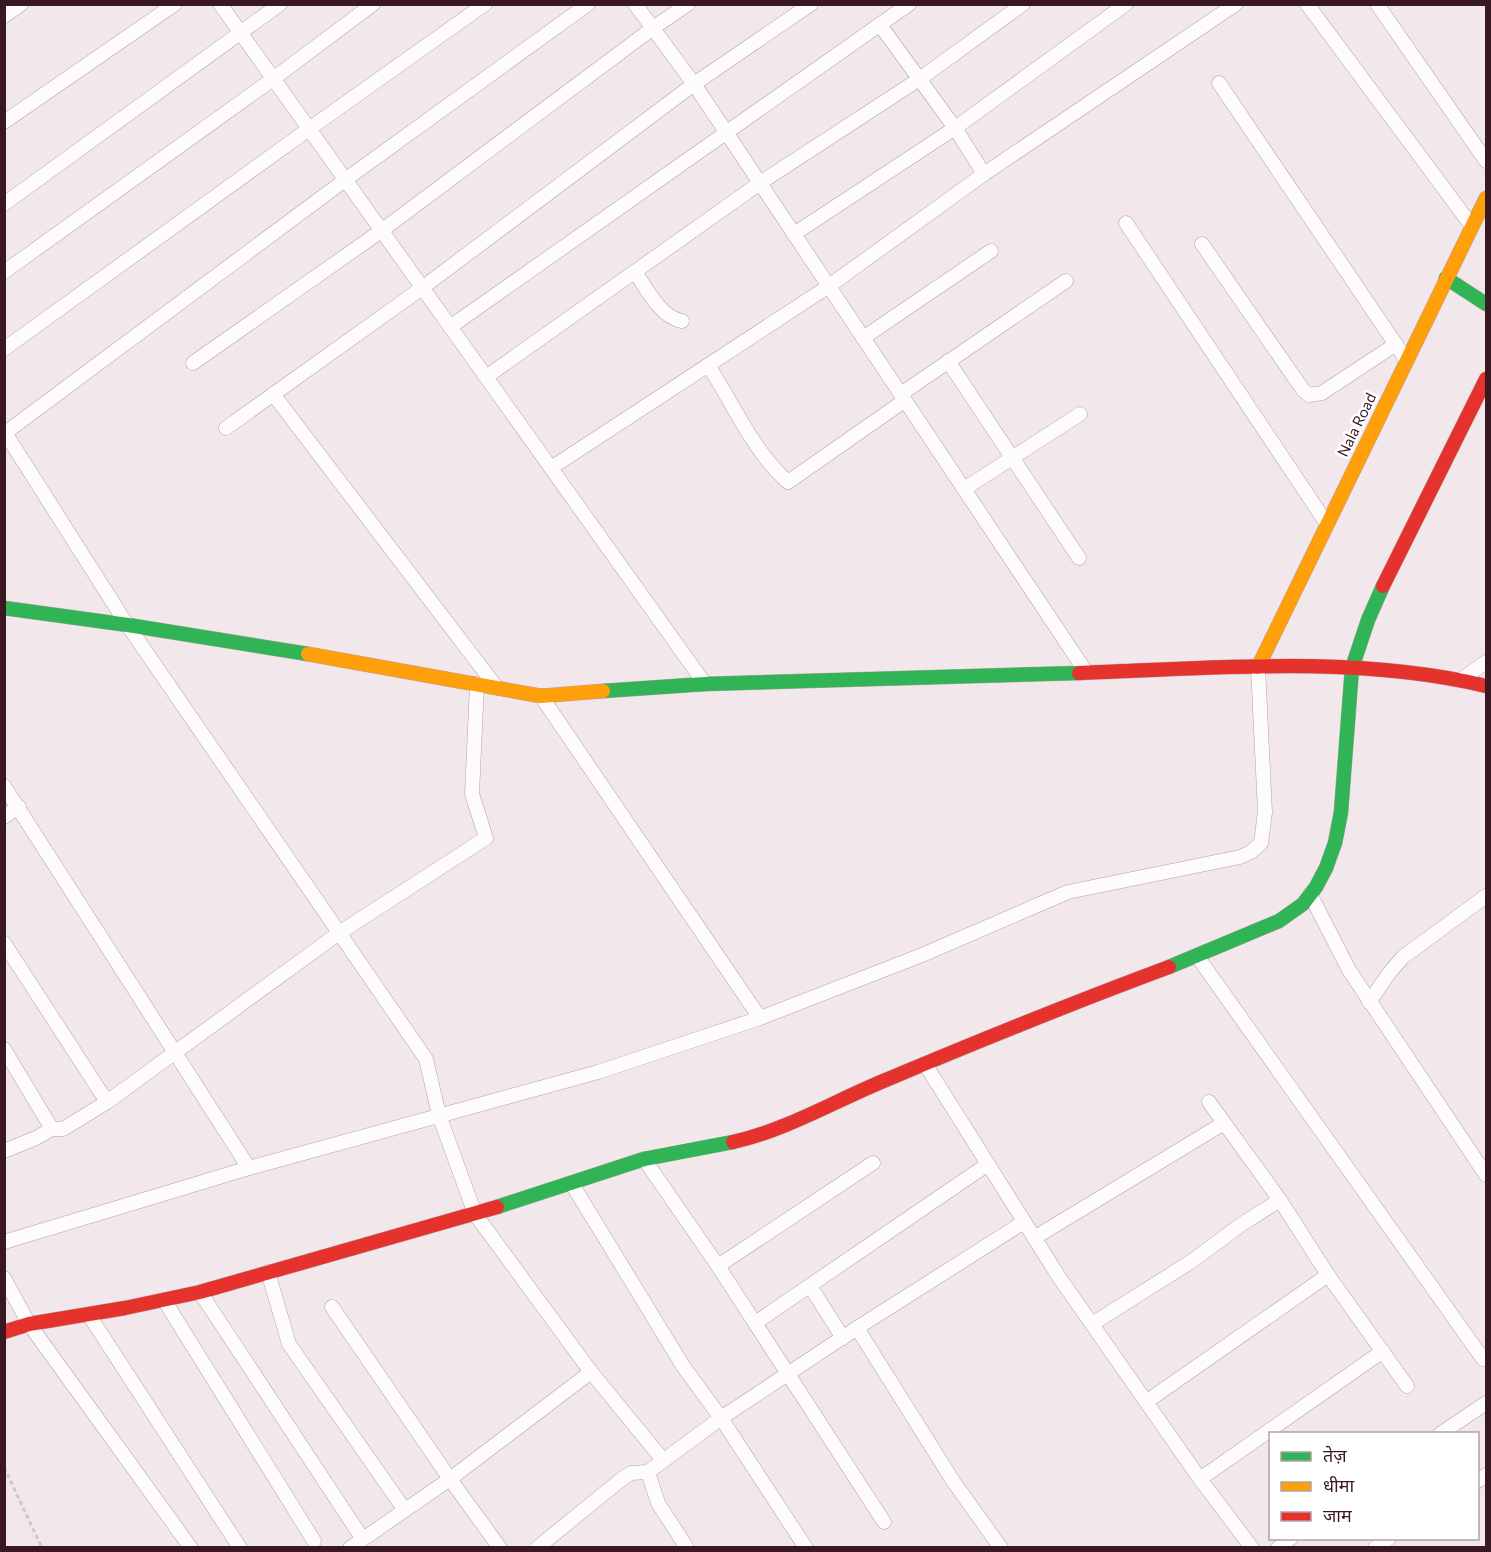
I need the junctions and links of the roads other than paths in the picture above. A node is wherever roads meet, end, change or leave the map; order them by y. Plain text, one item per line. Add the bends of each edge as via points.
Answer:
1 (21, 4) edge
2 (175, 4) edge
3 (220, 4) edge
4 (280, 4) edge
5 (373, 4) edge
6 (485, 4) edge
7 (588, 4) edge
8 (635, 4) edge
9 (688, 4) edge
10 (811, 4) edge
11 (909, 4) edge
12 (1023, 4) edge
13 (1126, 4) edge
14 (1236, 4) edge
15 (1307, 4) edge
16 (1377, 4) edge
17 (4, 16) edge
18 (880, 25) junction
19 (653, 27) junction
20 (240, 33) junction
21 (921, 78) junction
22 (273, 79) junction
23 (1219, 83) dead end
24 (694, 84) junction
25 (4, 122) edge
26 (955, 128) junction
27 (309, 129) junction
28 (727, 134) junction
29 (1486, 161) edge
30 (984, 174) junction
31 (345, 180) junction
32 (760, 183) junction
33 (1486, 198) edge
34 (4, 204) edge
35 (1126, 223) dead end
36 (1471, 225) junction
37 (381, 231) junction
38 (794, 234) junction
39 (1202, 244) dead end
40 (991, 251) dead end
41 (4, 272) edge
42 (635, 272) junction
43 (1066, 281) dead end
44 (1451, 282) junction
45 (829, 286) junction
46 (423, 288) junction
47 (1486, 304) edge
48 (682, 321) dead end
49 (450, 327) junction
50 (864, 338) junction
51 (1396, 344) junction
52 (4, 349) edge
53 (948, 361) junction
54 (1407, 361) junction
55 (193, 363) dead end
56 (708, 365) junction
57 (486, 377) junction
58 (1486, 379) edge
59 (273, 394) junction
60 (901, 394) junction
61 (1080, 414) dead end
62 (226, 428) dead end
63 (5, 432) edge
64 (1013, 458) junction
65 (551, 468) junction
66 (964, 489) junction
67 (1327, 524) junction
68 (1079, 558) dead end
69 (4, 608) edge
70 (128, 625) junction
71 (1486, 662) edge
72 (1258, 667) junction
73 (1347, 668) junction
74 (1086, 672) junction
75 (1461, 679) junction
76 (477, 684) junction
77 (705, 684) junction
78 (1484, 685) edge
79 (497, 688) junction
80 (541, 696) junction
81 (1486, 699) edge
82 (4, 786) edge
83 (19, 807) junction
84 (4, 817) edge
85 (1310, 894) junction
86 (1486, 896) edge
87 (339, 933) junction
88 (4, 943) edge
89 (1197, 956) junction
90 (1369, 1002) junction
91 (760, 1018) junction
92 (4, 1049) edge
93 (176, 1052) junction
94 (925, 1064) junction
95 (107, 1102) junction
96 (1209, 1102) dead end
97 (439, 1115) junction
98 (1224, 1123) junction
99 (52, 1129) junction
100 (4, 1151) edge
101 (644, 1159) junction
102 (873, 1163) dead end
103 (988, 1164) junction
104 (249, 1168) junction
105 (1486, 1175) edge
106 (572, 1184) junction
107 (1280, 1200) junction
108 (475, 1214) junction
109 (1024, 1222) junction
110 (1034, 1238) junction
111 (4, 1242) edge
112 (718, 1266) junction
113 (268, 1272) junction
114 (1328, 1275) junction
115 (4, 1278) edge
116 (810, 1286) junction
117 (200, 1292) junction
118 (164, 1300) junction
119 (332, 1307) dead end
120 (88, 1315) junction
121 (755, 1323) junction
122 (29, 1324) junction
123 (1092, 1324) junction
124 (857, 1328) junction
125 (4, 1332) edge
126 (843, 1338) junction
127 (1383, 1351) junction
128 (1486, 1356) edge
129 (591, 1372) junction
130 (788, 1375) junction
131 (1407, 1386) dead end
132 (1146, 1402) junction
133 (1486, 1403) edge
134 (721, 1418) junction
135 (1443, 1432) edge
136 (663, 1460) junction
137 (648, 1472) junction
138 (450, 1479) junction
139 (1200, 1479) junction
140 (404, 1509) junction
141 (884, 1522) dead end
142 (362, 1538) junction
143 (314, 1541) dead end
144 (191, 1548) edge
145 (240, 1548) edge
146 (350, 1548) edge
147 (501, 1548) edge
148 (537, 1548) edge
149 (687, 1548) edge
150 (806, 1548) edge
151 (1000, 1548) edge
152 (1252, 1548) edge

1 - 17 street
2 - 25 street
3 - 20 street
4 - 20 street
5 - 22 street
6 - 27 street
7 - 31 street
8 - 19 street
9 - 19 street
10 - 24 street
11 - 18 street
12 - 21 street
13 - 26 street
14 - 30 street
15 - 36 street
16 - 29 street
18 - 21 street
18 - 28 street
19 - 24 street
19 - 37 street
20 - 22 street
20 - 34 street
21 - 26 street
21 - 32 street
22 - 27 street
22 - 41 street
23 - 51 street
24 - 28 street
24 - 46 street
26 - 30 street
26 - 38 street
27 - 31 street
27 - 52 street
28 - 32 street
28 - 49 street
30 - 45 street
31 - 37 street
31 - 63 street
32 - 38 street
32 - 42 street
33 - 36 street, Nala Road
35 - 67 street
36 - 44 street, Nala Road
37 - 46 street
37 - 55 street
38 - 45 street
39 - 51 street via 1309,395 1322,393
40 - 50 street
42 - 48 street via 665,314
42 - 57 street
43 - 53 street
44 - 47 street
44 - 54 street, Nala Road
45 - 50 street
45 - 56 street
46 - 49 street
46 - 59 street
49 - 57 street
50 - 60 street
51 - 54 street
53 - 60 street
53 - 64 street
54 - 67 street, Nala Road
56 - 60 street via 746,429 788,482 904,401
56 - 65 street
57 - 65 street
58 - 73 street
59 - 62 street
59 - 79 street
60 - 66 street
61 - 64 street
63 - 70 street
64 - 66 street
64 - 68 street
65 - 77 street
66 - 74 street
67 - 72 street, Nala Road
69 - 70 street
70 - 76 street
70 - 87 street
71 - 75 street
72 - 73 street
72 - 74 street
72 - 91 street via 1265,813 1261,843 1251,852 1068,892 954,942
73 - 75 street
73 - 85 street via 1341,812 1326,868
74 - 77 street
75 - 78 street
76 - 79 street
76 - 87 street via 472,794 486,838
77 - 80 street
78 - 81 street
79 - 80 street
80 - 91 street
82 - 83 street
83 - 84 street
83 - 93 street
85 - 89 street via 1279,921
85 - 90 street
86 - 90 street via 1403,957
87 - 93 street
87 - 97 street via 426,1059
88 - 95 street
89 - 94 street
89 - 128 street via 1483,1359
90 - 105 street
91 - 97 street via 598,1072
92 - 99 street
93 - 95 street
93 - 104 street
94 - 101 street via 777,1130
94 - 103 street
95 - 99 street via 63,1129
96 - 98 street
97 - 104 street
97 - 108 street
98 - 107 street
98 - 110 street
99 - 100 street
101 - 106 street
101 - 112 street
102 - 112 street
103 - 109 street
103 - 116 street
104 - 111 street
106 - 108 street
106 - 134 street via 683,1366
107 - 114 street
107 - 123 street via 1192,1262
108 - 113 street
108 - 129 street
109 - 110 street
109 - 124 street
110 - 123 street
112 - 121 street
113 - 117 street
113 - 140 street via 289,1344
114 - 127 street
114 - 132 street
115 - 122 street
116 - 121 street
116 - 126 street
117 - 118 street
117 - 142 street
118 - 120 street
118 - 143 street
119 - 138 street
120 - 122 street
120 - 145 street
121 - 130 street
122 - 125 street
122 - 144 street
123 - 132 street
124 - 126 street
124 - 151 street
126 - 130 street
127 - 131 street
127 - 139 street
129 - 136 street
129 - 138 street
130 - 134 street
130 - 141 street
132 - 139 street
133 - 135 street
134 - 136 street
134 - 150 street
136 - 137 street
137 - 148 street via 623,1478
137 - 149 street via 658,1503
138 - 140 street
138 - 147 street
139 - 152 street
140 - 142 street
142 - 146 street

